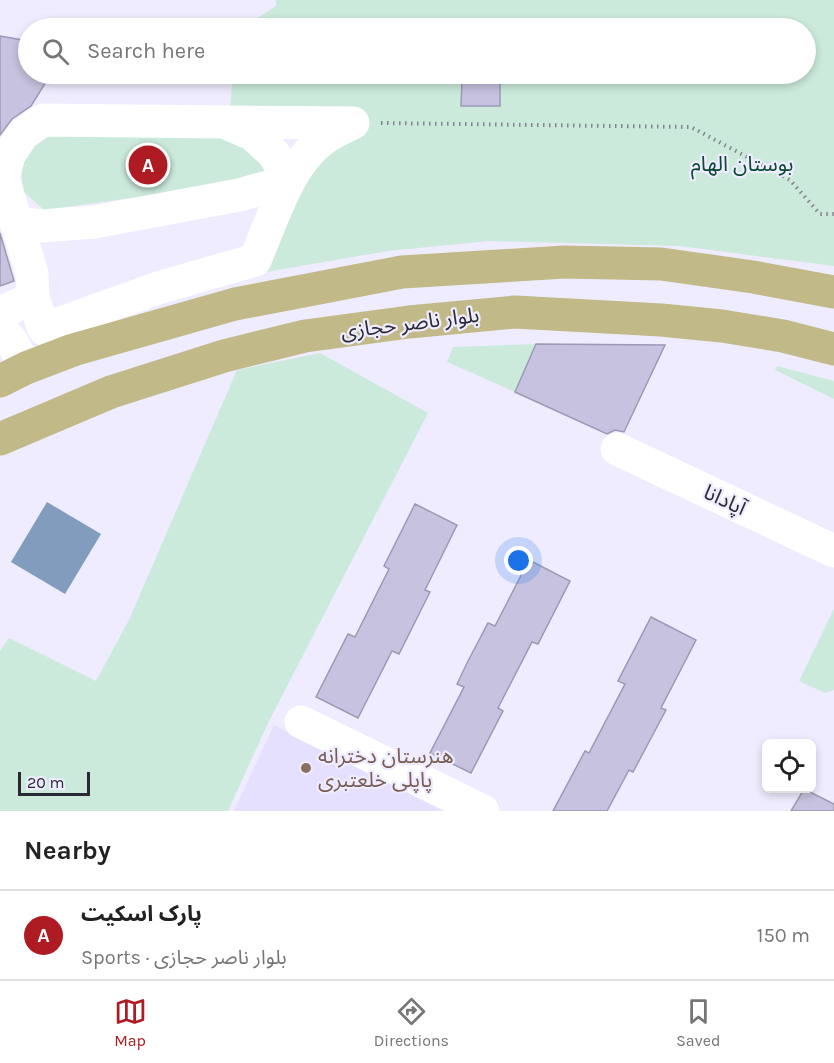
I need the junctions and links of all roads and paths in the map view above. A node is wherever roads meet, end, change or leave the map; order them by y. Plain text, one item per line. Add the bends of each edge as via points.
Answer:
1 (224, 122) junction
2 (353, 123) junction
3 (289, 181) junction
4 (834, 216) edge
5 (16, 223) junction
6 (834, 292) edge
7 (33, 298) junction
8 (44, 329) junction
9 (8, 347) edge
10 (834, 349) edge
11 (0, 439) edge
12 (616, 449) dead end
13 (834, 551) edge
14 (301, 722) dead end
15 (483, 811) edge

1 - 2 street
1 - 3 street via 252,134 274,154
1 - 5 street via 43,120 23,134 9,155 3,179
2 - 3 street via 327,136 305,156
2 - 4 path via 691,127 790,180 820,214
3 - 5 street via 219,199 94,222 42,226
3 - 8 street via 255,260 159,288
5 - 7 street via 33,273
6 - 9 main road via 661,264 565,262 402,272 235,304 73,350
7 - 8 street
7 - 9 street
8 - 9 street
10 - 11 main road, بلوار ناصر حجازی via 723,326 650,319 515,312 409,322 305,336 224,356 111,392
12 - 13 street, آپادانا
14 - 15 street

